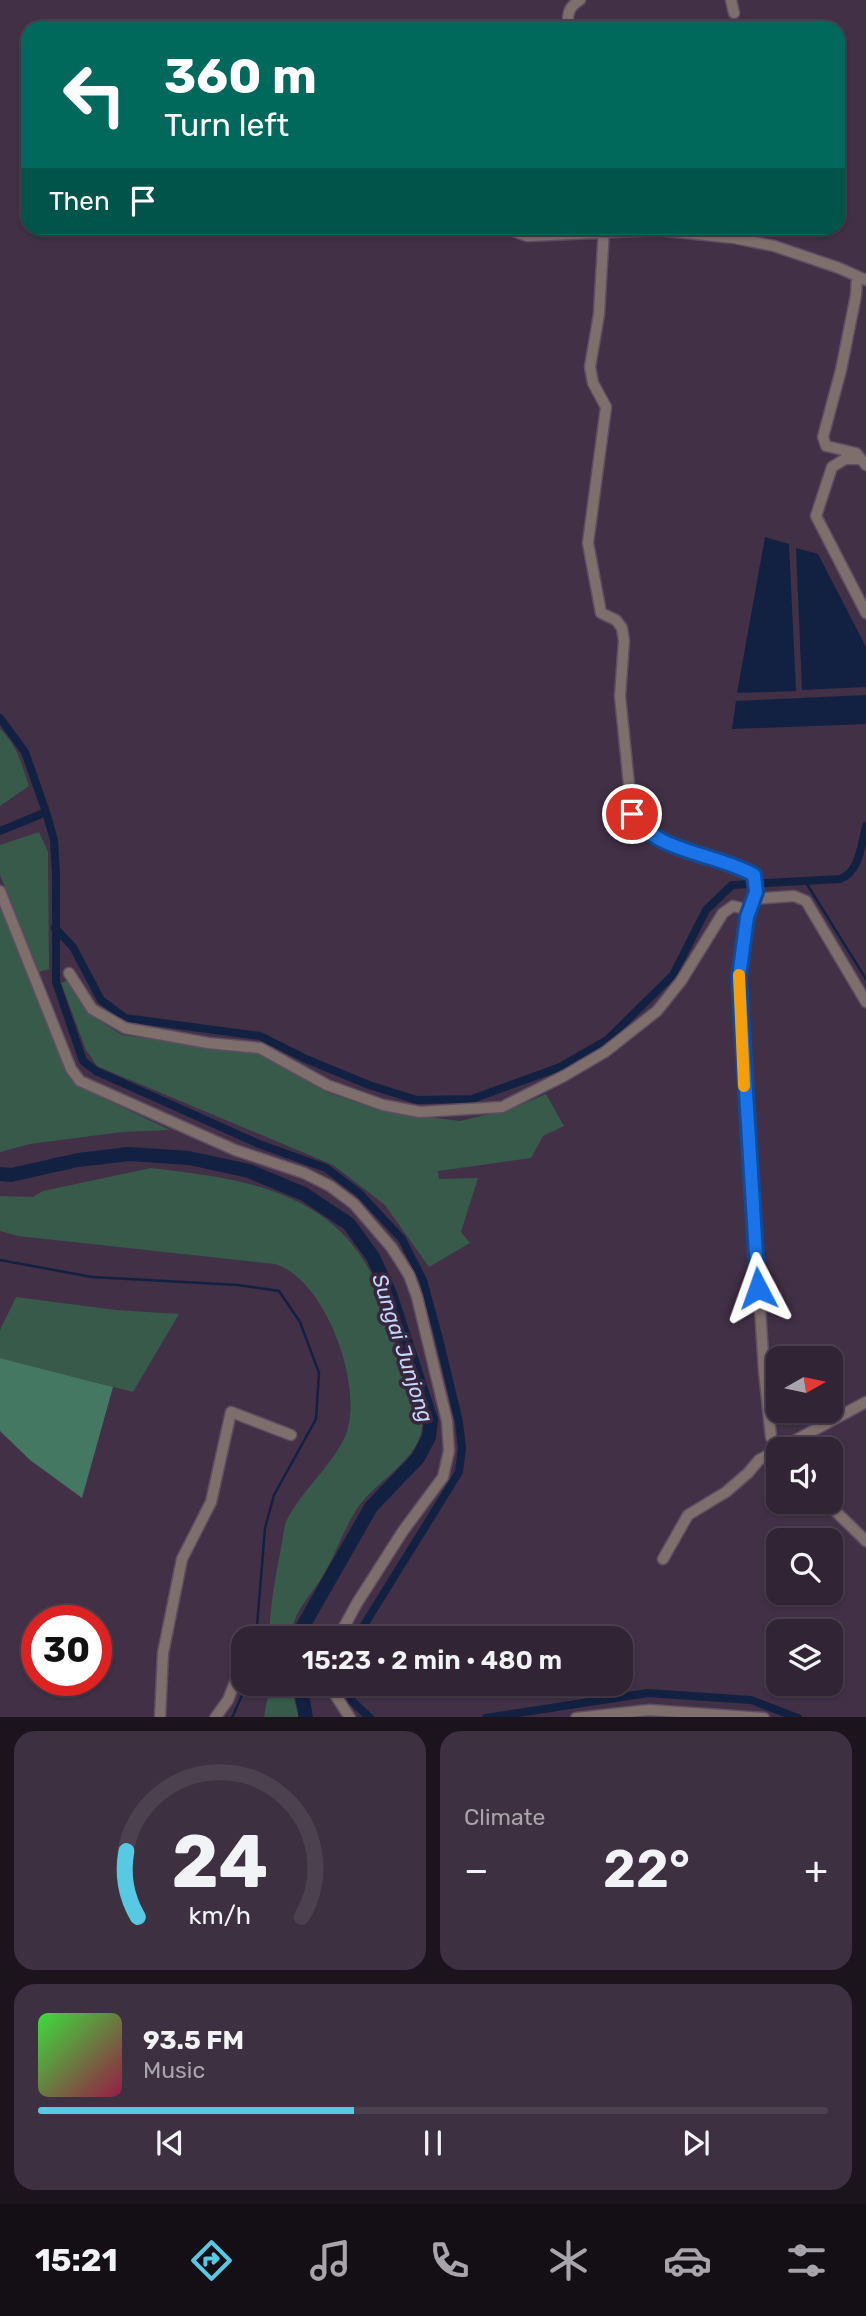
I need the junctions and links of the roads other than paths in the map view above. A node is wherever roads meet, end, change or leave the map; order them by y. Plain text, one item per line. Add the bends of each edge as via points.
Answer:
1 (580, 0) edge
2 (731, 0) edge
3 (734, 13) dead end
4 (567, 21) edge
5 (604, 235) edge
6 (709, 235) edge
7 (862, 278) edge
8 (865, 462) edge
9 (866, 613) edge
10 (0, 891) edge
11 (753, 901) junction
12 (69, 973) dead end
13 (866, 1002) edge
14 (866, 1402) edge
15 (291, 1435) dead end
16 (771, 1437) edge
17 (802, 1437) edge
18 (766, 1456) edge
19 (838, 1514) edge
20 (866, 1541) edge
21 (663, 1559) dead end
22 (344, 1626) edge
23 (231, 1692) edge
24 (337, 1696) edge
25 (160, 1717) edge
26 (215, 1717) edge
27 (350, 1717) edge
28 (576, 1717) edge
29 (764, 1717) edge

1 - 4 street via 572,5
2 - 3 street
5 - 11 street via 590,367 606,407 588,543 601,612 616,620 625,641 621,695 632,814 649,833 754,875
6 - 7 street via 774,246
7 - 8 street via 823,437 826,446 847,450
8 - 9 street via 845,459 832,467 816,516
10 - 22 street via 71,1069 80,1081 235,1150 330,1186 374,1224 409,1275 447,1420 448,1463
11 - 12 street via 723,913 657,1011 605,1052 502,1107 420,1112 383,1105 327,1085 260,1048 125,1028 92,1009
11 - 13 street via 794,896 806,901
11 - 16 street via 739,977
14 - 17 street
15 - 25 street via 231,1412 211,1502 182,1559 163,1653
18 - 21 street via 726,1492 688,1516
19 - 20 street
23 - 26 street
24 - 27 street
28 - 29 street via 649,1710

